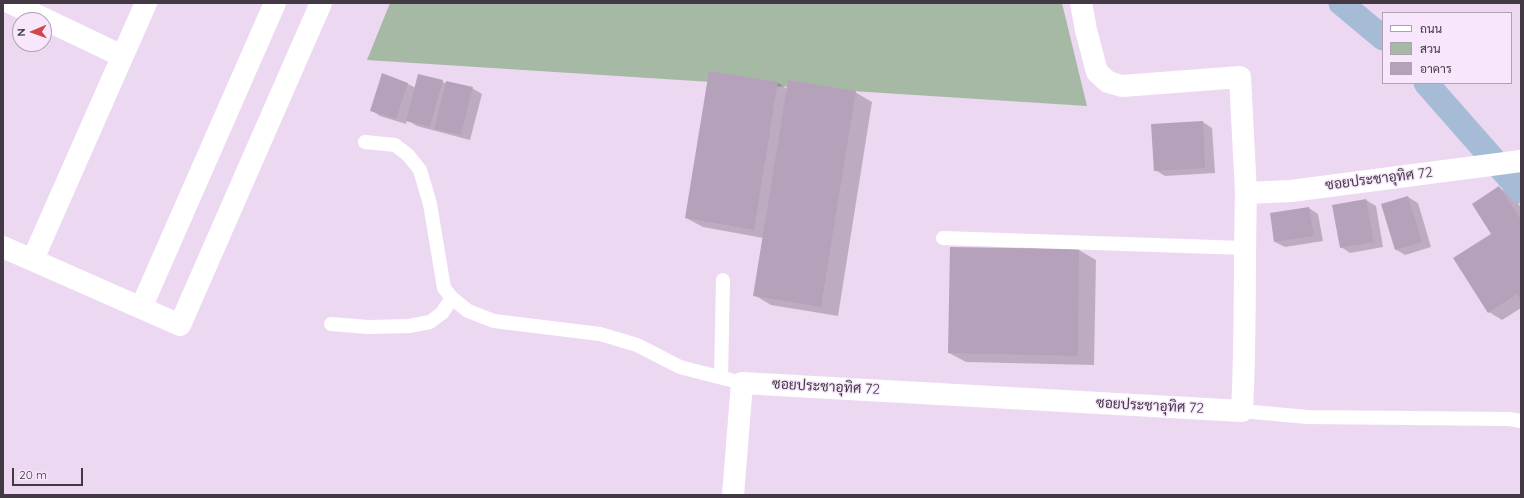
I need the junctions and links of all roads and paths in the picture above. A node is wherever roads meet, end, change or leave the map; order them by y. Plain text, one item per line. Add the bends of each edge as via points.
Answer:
1 (11, 3) edge
2 (146, 3) edge
3 (275, 3) edge
4 (321, 3) edge
5 (1081, 3) edge
6 (122, 56) junction
7 (365, 142) dead end
8 (1521, 161) edge
9 (1246, 193) junction
10 (943, 238) dead end
11 (3, 247) edge
12 (1245, 248) junction
13 (33, 259) junction
14 (723, 280) dead end
15 (452, 298) junction
16 (141, 308) junction
17 (331, 324) dead end
18 (721, 377) junction
19 (742, 383) junction
20 (1242, 411) junction
21 (1521, 421) edge
22 (733, 495) edge

1 - 6 street
2 - 6 street
3 - 16 street
4 - 16 street via 180,325
5 - 9 street via 1097,72 1108,82 1122,86 1240,77
6 - 13 street
7 - 15 lane via 395,145 408,155 420,170 430,204 444,288
8 - 9 street, ซอยประชาอุทิศ 72 via 1291,191
9 - 12 street
10 - 12 lane
11 - 13 street
12 - 20 street via 1245,366
13 - 16 street
14 - 18 lane
15 - 17 lane via 442,313 430,322 409,326 368,327
15 - 18 lane via 468,311 494,321 600,334 637,345 680,367
18 - 19 lane
19 - 20 street, ซอยประชาอุทิศ 72
19 - 22 street
20 - 21 lane via 1307,417

